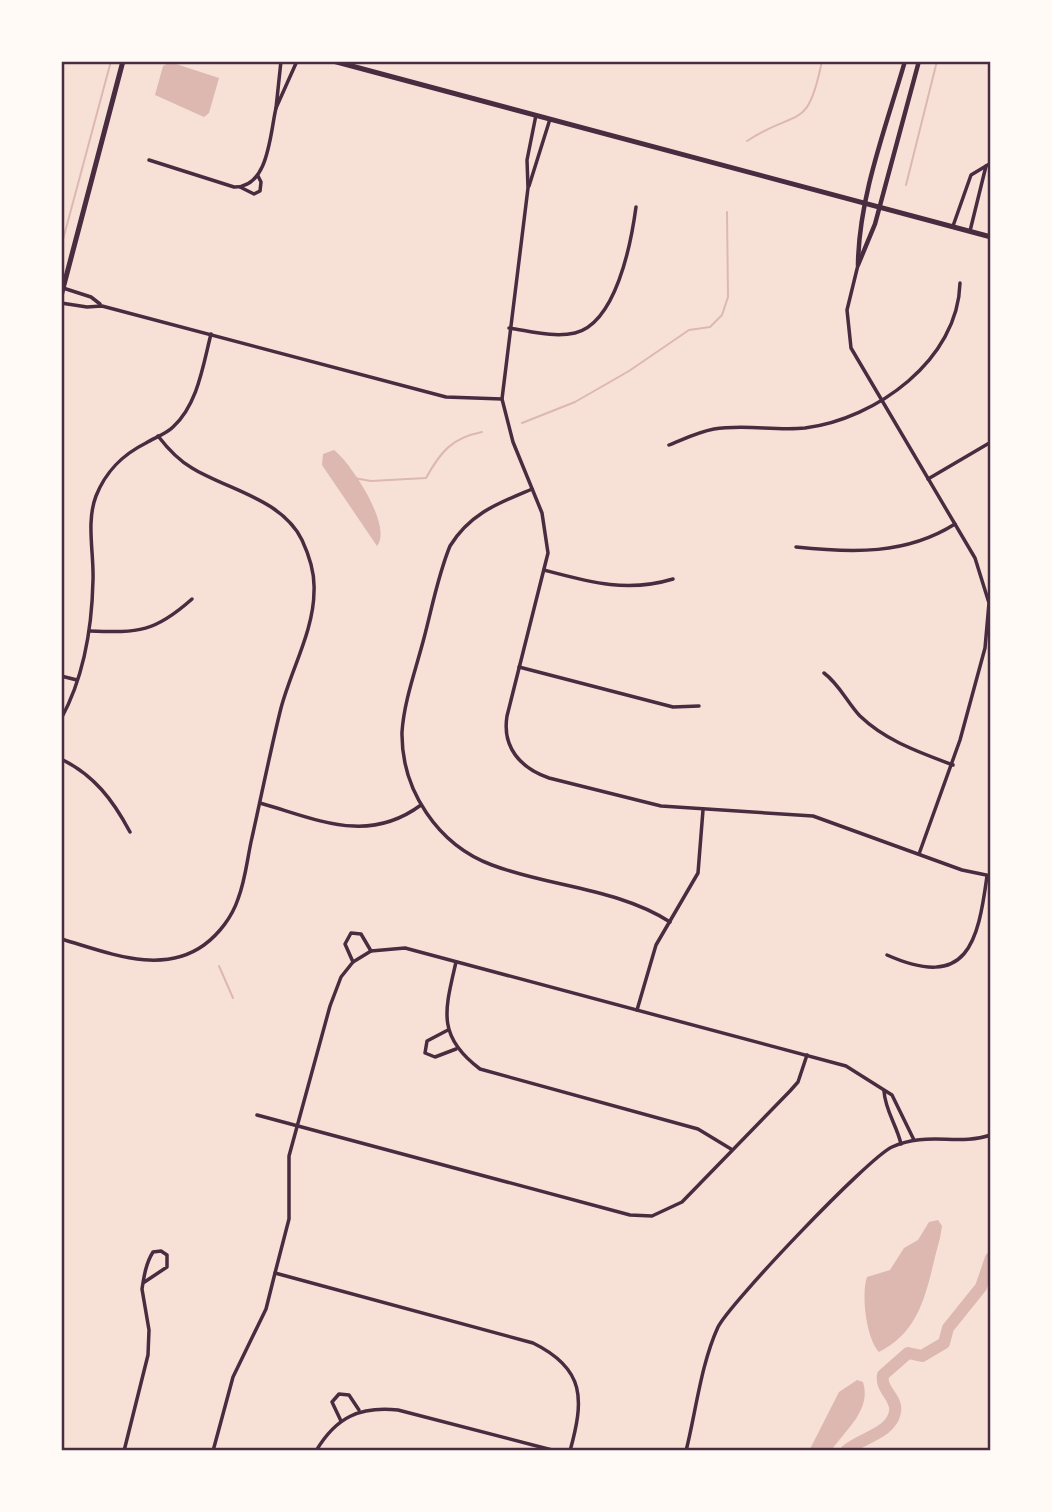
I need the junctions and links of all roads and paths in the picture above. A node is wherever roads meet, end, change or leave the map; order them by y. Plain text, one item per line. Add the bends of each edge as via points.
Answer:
1 (123, 61) edge
2 (281, 61) edge
3 (297, 61) edge
4 (333, 61) edge
5 (905, 61) edge
6 (919, 61) edge
7 (276, 108) junction
8 (536, 115) junction
9 (550, 119) junction
10 (149, 160) dead end
11 (988, 165) edge
12 (258, 176) junction
13 (240, 187) junction
14 (528, 188) junction
15 (866, 203) junction
16 (636, 207) dead end
17 (880, 207) junction
18 (953, 226) junction
19 (970, 231) junction
20 (991, 237) edge
21 (858, 265) junction
22 (960, 284) dead end
23 (63, 288) junction
24 (61, 296) edge
25 (61, 303) edge
26 (102, 306) junction
27 (509, 328) junction
28 (211, 334) junction
29 (502, 398) junction
30 (879, 399) junction
31 (158, 436) junction
32 (991, 442) edge
33 (669, 445) dead end
34 (928, 480) junction
35 (532, 489) junction
36 (955, 524) junction
37 (796, 547) dead end
38 (544, 570) junction
39 (673, 579) dead end
40 (192, 599) dead end
41 (90, 631) junction
42 (519, 667) junction
43 (824, 673) dead end
44 (61, 676) edge
45 (78, 680) junction
46 (699, 706) dead end
47 (61, 719) edge
48 (61, 758) edge
49 (953, 765) junction
50 (260, 803) junction
51 (421, 805) junction
52 (703, 810) junction
53 (130, 832) dead end
54 (919, 854) junction
55 (989, 876) edge
56 (670, 922) junction
57 (61, 939) edge
58 (371, 951) junction
59 (887, 955) dead end
60 (353, 962) junction
61 (456, 962) junction
62 (637, 1010) junction
63 (448, 1030) junction
64 (456, 1049) junction
65 (807, 1055) junction
66 (884, 1091) junction
67 (257, 1115) dead end
68 (298, 1126) junction
69 (991, 1135) edge
70 (914, 1140) junction
71 (901, 1144) junction
72 (731, 1149) junction
73 (275, 1273) junction
74 (143, 1283) junction
75 (359, 1410) junction
76 (341, 1421) junction
77 (124, 1451) edge
78 (213, 1451) edge
79 (316, 1451) edge
80 (556, 1451) edge
81 (570, 1451) edge
82 (686, 1451) edge

1 - 23 main road
2 - 7 street
3 - 7 street
4 - 8 main road
5 - 15 street
6 - 17 street
7 - 12 street
8 - 9 main road
8 - 14 street via 527,160
9 - 14 street
9 - 15 main road
10 - 13 street
11 - 18 street via 971,175
11 - 19 street
12 - 13 street
12 - 13 street via 260,191 254,194
14 - 27 street
15 - 17 main road
15 - 21 street
16 - 27 street via 614,295 600,319 581,331 565,334
17 - 18 main road
17 - 21 street
18 - 19 main road
19 - 20 main road
21 - 30 street via 847,310 848,335 856,360
22 - 30 street via 954,321 941,347 922,370
23 - 24 main road
23 - 26 street
25 - 26 street
26 - 28 street
27 - 29 street
28 - 29 street via 446,397
28 - 31 street via 189,405 173,427
29 - 35 street via 507,426
30 - 33 street via 817,426 713,429
30 - 34 street
31 - 41 street via 127,453 108,472 95,498
31 - 50 street via 173,455 193,469 287,519 301,538 311,565 311,615 281,708
32 - 34 street
34 - 36 street
35 - 38 street via 547,533
35 - 51 street via 475,516 457,535 445,558 403,723 405,765
36 - 37 street via 898,548
36 - 49 street via 981,572 989,615 985,648
38 - 39 street via 618,587
38 - 42 street
40 - 41 street via 167,621 129,633
41 - 45 street
42 - 46 street via 673,707
42 - 52 street via 506,722 511,749 526,768 632,800
43 - 49 street via 858,714 883,734
44 - 45 street
45 - 47 street
48 - 53 street via 78,767 113,800
49 - 54 street
50 - 51 street via 365,828 400,818
50 - 57 street via 239,898 222,928 203,946 159,961 136,960
51 - 56 street via 446,836 482,861 632,903
52 - 54 street via 813,816
52 - 56 street via 698,873
54 - 55 street
55 - 59 street via 980,927 961,957 931,968
56 - 62 street via 652,956
58 - 60 street
58 - 60 street via 361,934 351,933 345,944
58 - 61 street via 405,948
60 - 68 street via 341,977 330,1006
61 - 62 street
61 - 63 street via 445,1006
62 - 65 street
63 - 64 street
63 - 64 street via 427,1041 425,1053 435,1057
64 - 72 street via 480,1069 698,1129
65 - 66 street via 846,1066
65 - 72 street via 798,1082
66 - 70 street via 892,1096
66 - 71 street
67 - 68 street
68 - 72 street via 640,1216 659,1214 682,1202
68 - 73 street via 289,1156 289,1219
69 - 70 street
70 - 71 street
71 - 82 street via 870,1163 729,1309 713,1341
73 - 78 street via 265,1309 233,1377
73 - 81 street via 533,1343 556,1354 571,1371 579,1392
74 - 74 street via 153,1252 167,1255 167,1267
74 - 77 street via 148,1355
75 - 76 street
75 - 76 street via 349,1395 333,1398
75 - 80 street via 398,1410
76 - 79 street

